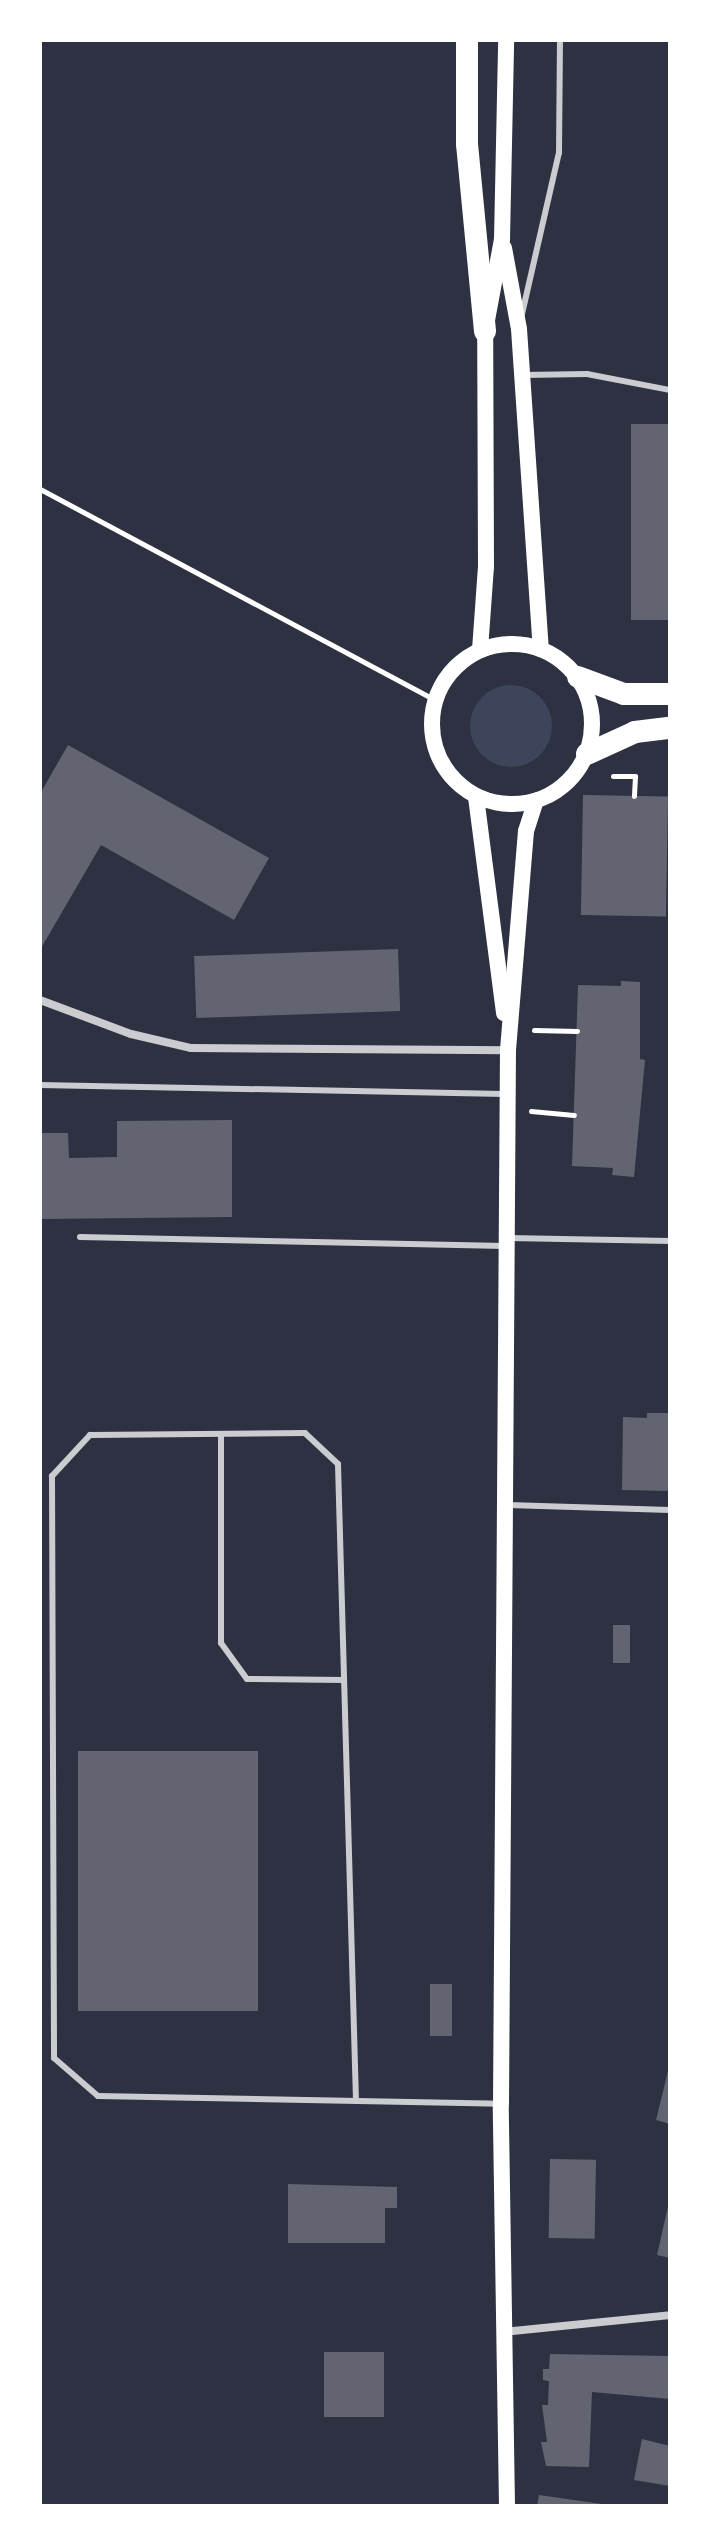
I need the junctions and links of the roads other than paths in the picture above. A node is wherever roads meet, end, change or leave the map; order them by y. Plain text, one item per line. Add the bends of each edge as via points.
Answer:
1 (467, 40) edge
2 (506, 40) edge
3 (560, 40) edge
4 (502, 239) junction
5 (519, 329) junction
6 (485, 331) junction
7 (521, 375) junction
8 (670, 390) edge
9 (541, 649) junction
10 (480, 650) junction
11 (578, 677) junction
12 (670, 694) edge
13 (670, 728) edge
14 (587, 754) junction
15 (476, 797) junction
16 (536, 801) junction
17 (40, 1000) edge
18 (508, 1050) junction
19 (40, 1085) edge
20 (507, 1094) junction
21 (80, 1237) dead end
22 (670, 1241) edge
23 (505, 1242) junction
24 (221, 1434) junction
25 (505, 1505) junction
26 (670, 1510) edge
27 (344, 1680) junction
28 (356, 2101) junction
29 (501, 2104) junction
30 (670, 2315) edge
31 (503, 2332) junction
32 (507, 2506) edge

1 - 6 highway via 467,144
2 - 4 main road
3 - 5 lane via 559,153
4 - 5 main road
4 - 6 main road
5 - 7 main road
6 - 10 main road via 486,567
7 - 8 lane via 587,374
7 - 9 main road
9 - 10 main road via 500,644
9 - 11 main road
10 - 15 main road via 445,679 431,722 438,756 457,784
11 - 12 highway via 624,694
11 - 14 main road via 593,728
13 - 14 highway via 635,732
14 - 16 main road via 575,775
15 - 16 main road via 516,805
15 - 18 main road
16 - 18 main road via 526,831
17 - 18 street via 131,1034 191,1048
18 - 20 main road
19 - 20 lane
20 - 23 main road
21 - 23 lane
22 - 23 lane
23 - 25 main road
24 - 27 lane via 305,1433 338,1464
24 - 27 lane via 221,1643 247,1679
24 - 28 lane via 90,1435 52,1476 54,2058 98,2096
25 - 26 lane
25 - 29 main road
27 - 28 lane
28 - 29 lane
29 - 31 main road
30 - 31 street
31 - 32 main road

